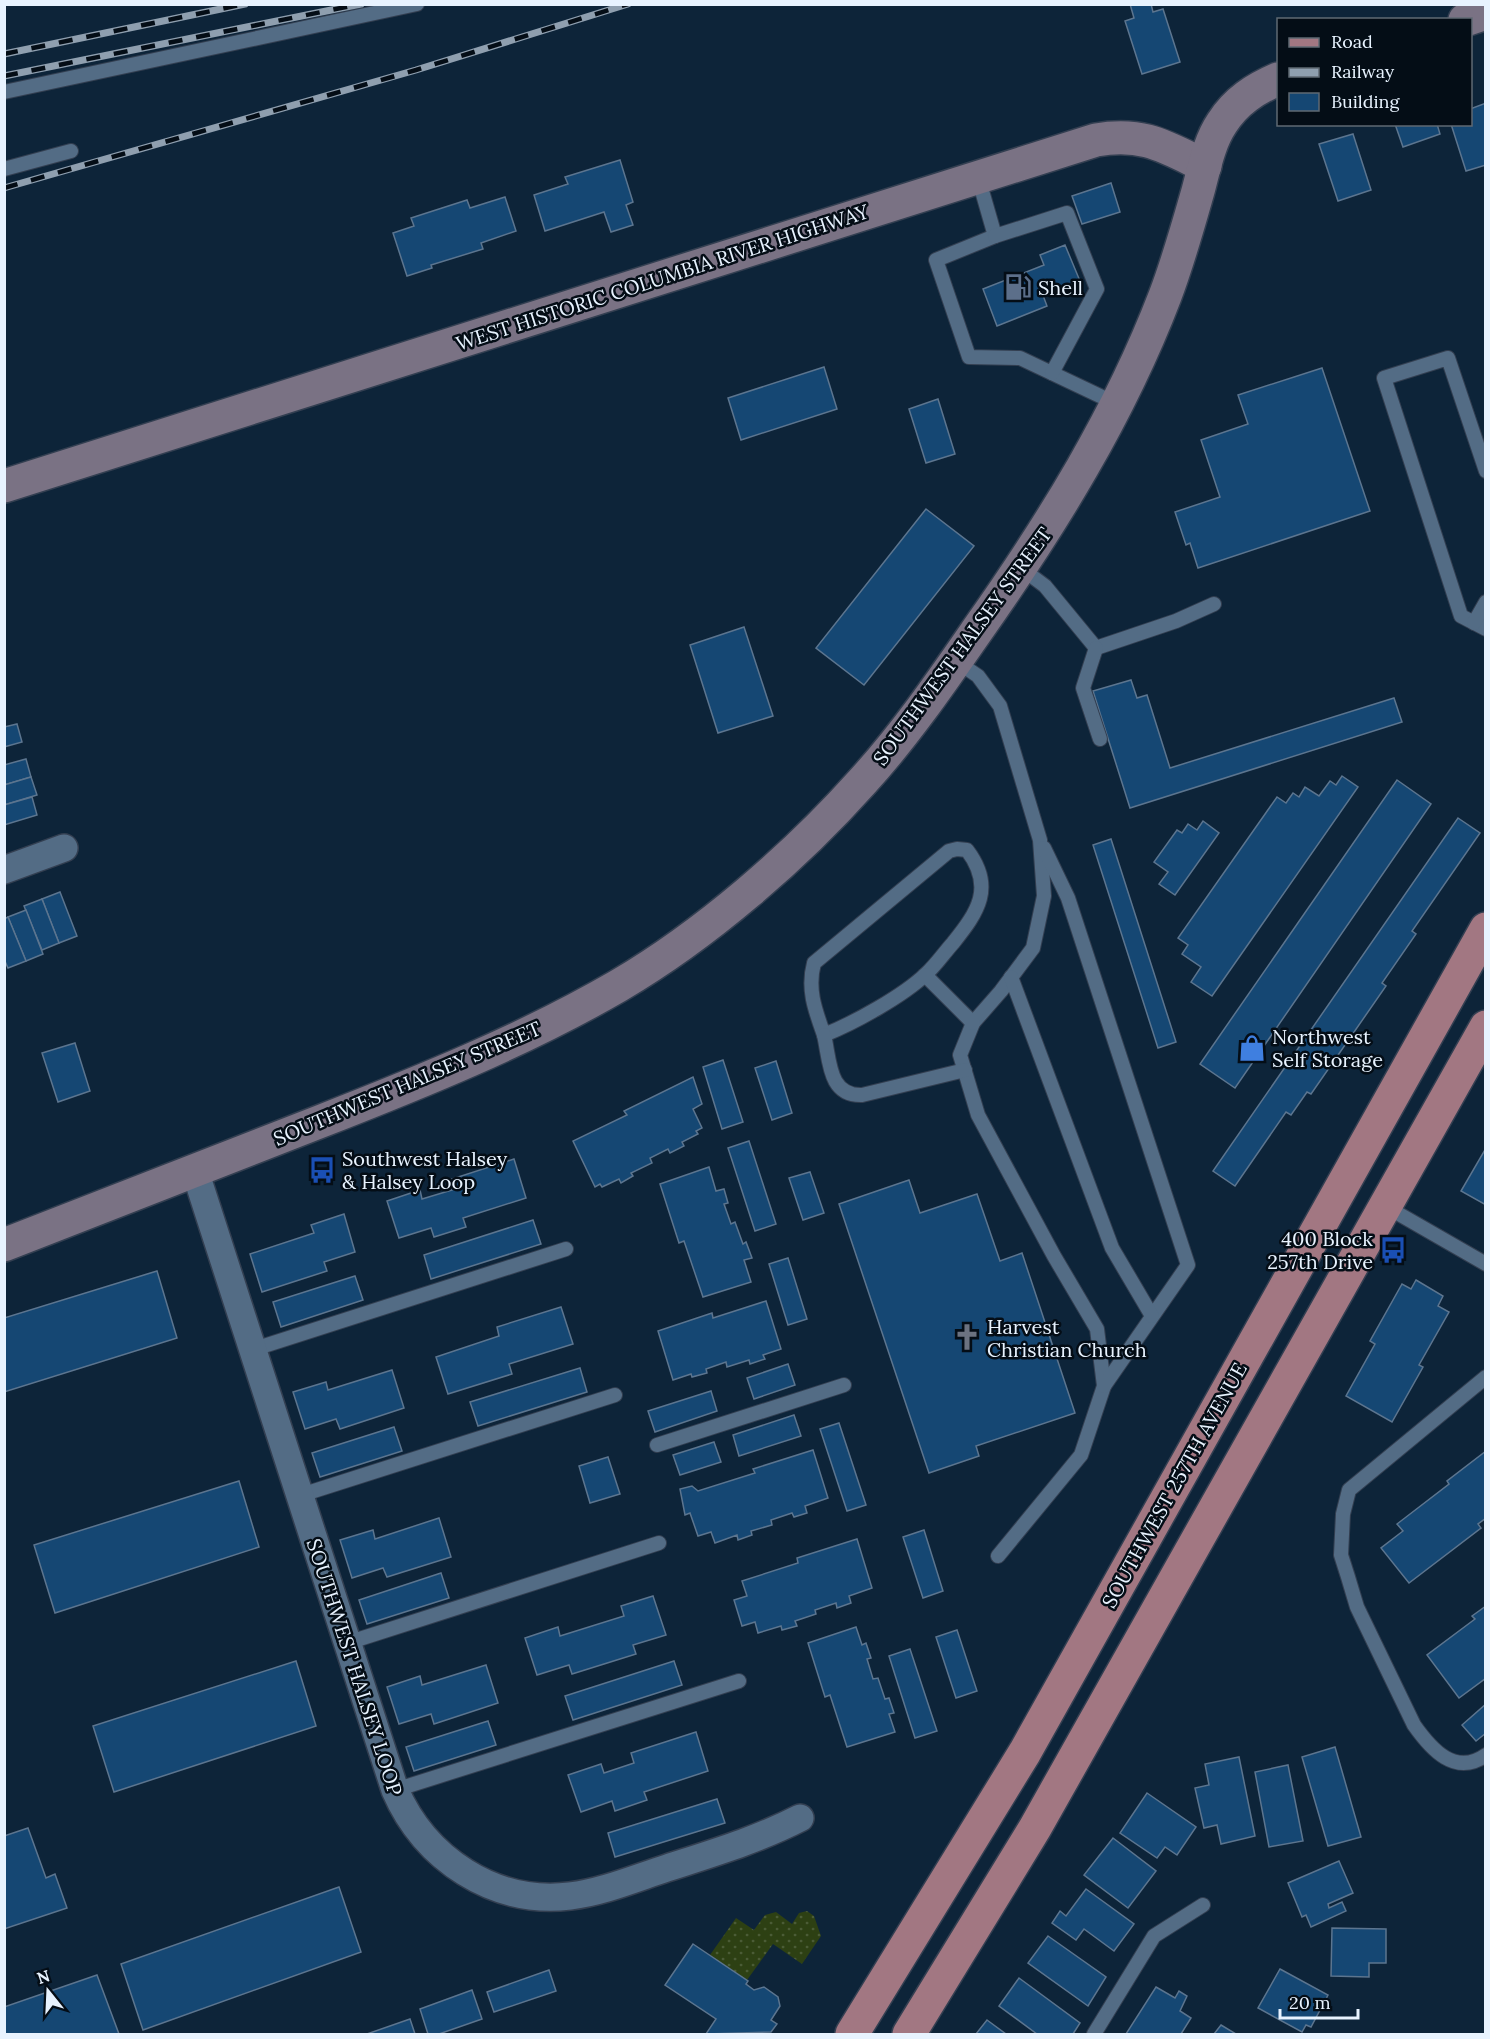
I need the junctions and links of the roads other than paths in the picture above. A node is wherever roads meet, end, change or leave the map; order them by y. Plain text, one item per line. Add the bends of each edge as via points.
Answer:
1 (417, 4) edge
2 (1485, 13) edge
3 (1471, 18) edge
4 (1277, 79) edge
5 (4, 92) edge
6 (71, 151) dead end
7 (1205, 166) junction
8 (4, 169) edge
9 (978, 177) junction
10 (995, 236) junction
11 (1052, 373) junction
12 (1117, 404) junction
13 (1485, 471) edge
14 (4, 486) edge
15 (1022, 568) junction
16 (1485, 602) edge
17 (1214, 604) dead end
18 (1480, 626) edge
19 (1096, 648) junction
20 (956, 662) junction
21 (1100, 740) dead end
22 (1040, 840) junction
23 (64, 848) dead end
24 (4, 870) edge
25 (1485, 929) edge
26 (925, 975) junction
27 (1011, 977) junction
28 (973, 1023) junction
29 (1485, 1027) edge
30 (824, 1035) junction
31 (965, 1070) junction
32 (195, 1171) junction
33 (1384, 1206) junction
34 (4, 1245) edge
35 (566, 1249) dead end
36 (1485, 1264) edge
37 (1152, 1316) junction
38 (251, 1350) junction
39 (1485, 1377) edge
40 (844, 1385) dead end
41 (1104, 1386) junction
42 (615, 1395) dead end
43 (657, 1445) dead end
44 (298, 1496) junction
45 (659, 1543) dead end
46 (998, 1556) dead end
47 (347, 1643) junction
48 (739, 1681) dead end
49 (1485, 1755) edge
50 (395, 1790) junction
51 (800, 1818) dead end
52 (1203, 1905) dead end
53 (852, 2034) edge
54 (909, 2034) edge
55 (1094, 2034) edge

1 - 5 lane
2 - 3 street
4 - 7 street via 1256,88 1232,110 1219,126
6 - 8 lane
7 - 9 street, WEST HISTORIC COLUMBIA RIVER HIGHWAY via 1139,137 1117,137 1063,149
7 - 12 street, SOUTHWEST HALSEY STREET via 1165,295
9 - 10 lane
9 - 14 street, WEST HISTORIC COLUMBIA RIVER HIGHWAY
10 - 11 lane via 1067,213 1096,289
10 - 11 lane via 936,260 969,357 1020,358
11 - 12 lane
12 - 15 street, SOUTHWEST HALSEY STREET via 1087,462
13 - 18 lane via 1448,358 1384,378 1461,616
15 - 19 lane via 1045,586
15 - 20 street, SOUTHWEST HALSEY STREET
16 - 18 lane
17 - 19 lane
19 - 21 lane via 1083,688
20 - 22 lane via 978,676 1000,706
20 - 32 street, SOUTHWEST HALSEY STREET via 864,781 821,825 775,869 661,958 620,984 486,1053
22 - 27 lane via 1044,896 1033,948
22 - 37 lane via 1068,898 1188,1265
23 - 24 street
25 - 53 main road, SOUTHWEST 257TH AVENUE via 1025,1752
26 - 28 lane
26 - 30 lane via 854,1023
26 - 30 lane via 974,918 981,900 982,877 967,850 949,851 814,963 810,994
27 - 28 lane
27 - 37 lane via 1112,1248
28 - 31 lane via 960,1055
29 - 33 main road
30 - 31 lane via 834,1079 840,1090 849,1095
31 - 41 lane via 978,1115 1097,1329
32 - 34 street, SOUTHWEST HALSEY STREET
32 - 38 street, SOUTHWEST HALSEY LOOP
33 - 36 lane
33 - 54 main road via 1035,1828
35 - 38 lane
37 - 41 lane
38 - 44 street, SOUTHWEST HALSEY LOOP
39 - 49 lane via 1349,1490 1340,1536 1341,1555 1357,1607 1414,1725 1426,1743 1450,1763 1472,1762
40 - 43 lane
41 - 46 lane via 1081,1455
42 - 44 lane
44 - 47 street, SOUTHWEST HALSEY LOOP
45 - 47 lane
47 - 50 street, SOUTHWEST HALSEY LOOP
48 - 50 lane
50 - 51 street, SOUTHWEST HALSEY LOOP via 404,1812 444,1859 463,1872 517,1894 544,1897 600,1889 761,1838
52 - 55 lane via 1154,1936

